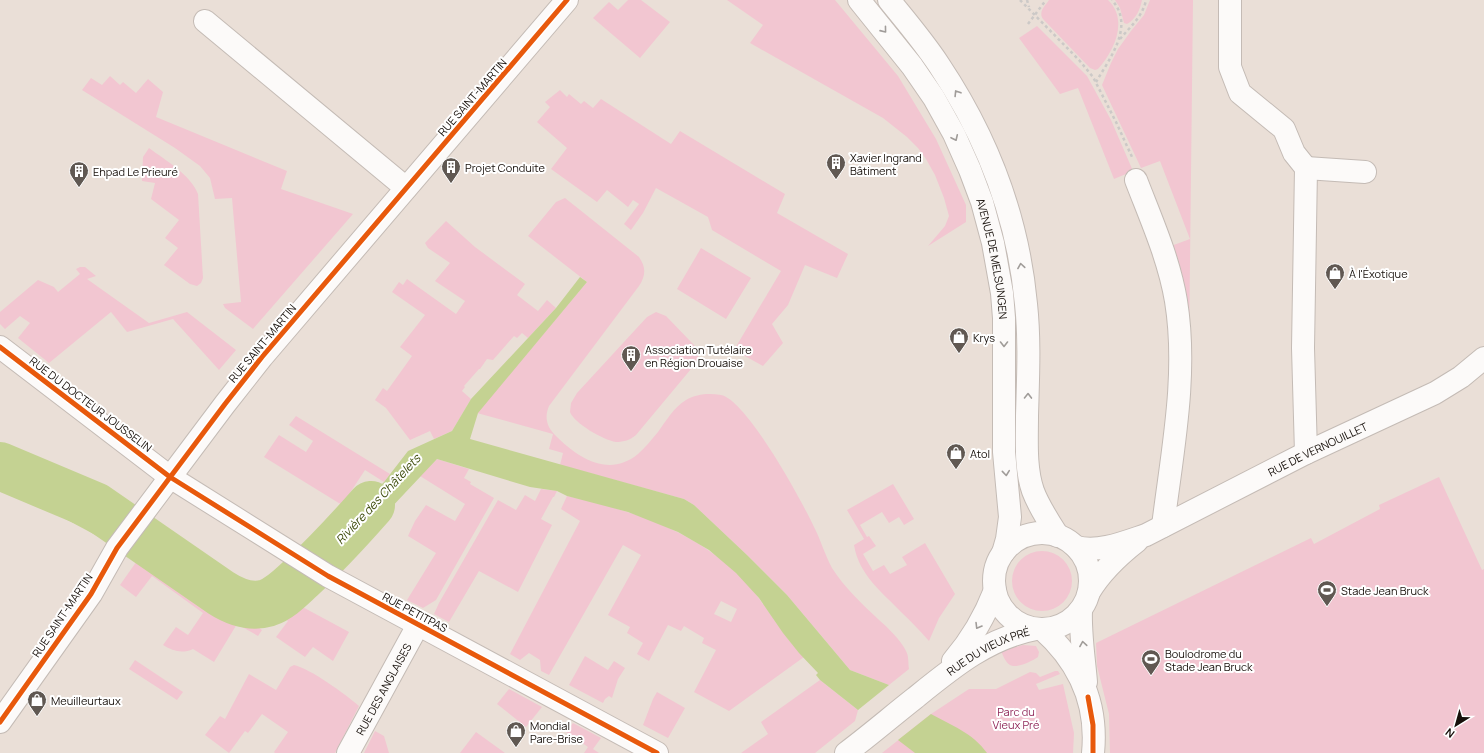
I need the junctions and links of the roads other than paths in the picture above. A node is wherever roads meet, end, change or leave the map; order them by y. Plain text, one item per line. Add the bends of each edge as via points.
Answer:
1 (567, 0) edge
2 (859, 0) edge
3 (889, 0) edge
4 (1230, 0) edge
5 (204, 21) dead end
6 (1306, 168) junction
7 (1365, 172) dead end
8 (1136, 180) road end
9 (406, 188) junction
10 (0, 347) edge
11 (1484, 358) edge
12 (1306, 453) junction
13 (170, 477) junction
14 (1155, 531) junction
15 (1067, 541) junction
16 (1003, 553) junction
17 (995, 590) junction
18 (1085, 601) junction
19 (418, 624) junction
20 (1039, 629) junction
21 (942, 676) junction
22 (1088, 697) junction
23 (0, 722) edge
24 (348, 753) edge
25 (657, 753) edge
26 (846, 753) edge
27 (1093, 753) edge

1 - 9 street, RUE SAINT-MARTIN
2 -> 16 street, AVENUE DE MELSUNGEN via 912,66 954,134 982,202 993,243 1004,318 1004,452 1010,517
15 -> 3 street via 1040,505 1033,491 1029,473 1029,338 1016,235 1009,209 977,128 960,97 939,64
4 - 6 street via 1230,67 1240,93 1284,129 1294,153
5 - 9 street
6 - 7 street
6 - 12 street via 1303,348
8 - 14 street via 1165,258 1176,300 1178,321 1178,402
9 - 13 street, RUE SAINT-MARTIN via 262,357
10 - 13 street, RUE DU DOCTEUR JOUSSELIN
11 - 12 street, RUE DE VERNOUILLET via 1447,387
12 - 14 street, RUE DE VERNOUILLET
13 - 19 street, RUE PETITPAS via 328,576
13 - 23 street, RUE SAINT-MARTIN via 117,548 91,594
14 - 15 street, RUE DE VERNOUILLET via 1124,543 1103,547 1091,548
14 - 18 street, RUE DE VERNOUILLET via 1117,558 1095,581
15 - 16 street via 1043,533 1028,535 1014,542
15 - 18 street via 1085,558 1088,565 1090,578
16 - 17 street via 995,570
17 - 20 street via 999,603 1007,614 1017,622
17 -> 21 street, RUE DU VIEUX PRÉ via 976,629
18 - 20 street via 1067,622 1055,628
22 -> 18 street via 1080,625
19 - 24 street, RUE DES ANGLAISES
19 - 25 street, RUE PETITPAS
20 - 21 street, RUE DU VIEUX PRÉ via 1016,633 997,641 968,657
20 - 22 street via 1059,644 1071,660
21 - 26 street, RUE DU VIEUX PRÉ
22 - 27 street via 1093,725

